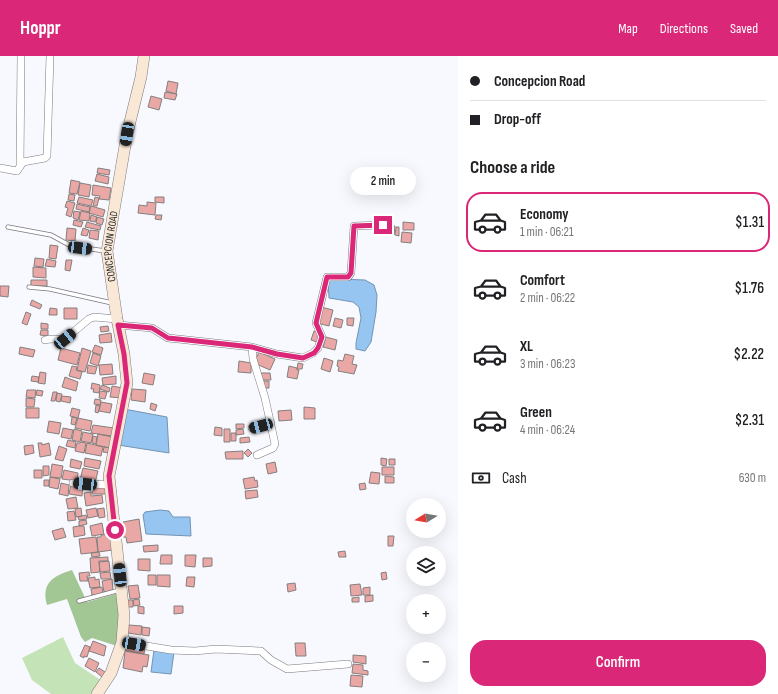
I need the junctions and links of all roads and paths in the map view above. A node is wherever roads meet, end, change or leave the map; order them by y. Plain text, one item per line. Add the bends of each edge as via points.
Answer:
1 (21, 56) edge
2 (50, 56) edge
3 (144, 56) edge
4 (20, 166) junction
5 (0, 168) edge
6 (383, 225) dead end
7 (8, 227) dead end
8 (108, 251) junction
9 (29, 288) dead end
10 (115, 303) junction
11 (117, 322) junction
12 (45, 340) dead end
13 (252, 347) junction
14 (270, 423) junction
15 (252, 428) dead end
16 (256, 454) dead end
17 (74, 483) dead end
18 (110, 485) junction
19 (121, 590) junction
20 (78, 601) dead end
21 (122, 642) junction
22 (348, 664) dead end
23 (97, 694) edge

1 - 4 street
2 - 4 street via 48,156 26,161
3 - 8 street, CONCEPCION ROAD via 127,134
4 - 5 street via 17,171
6 - 13 street via 354,226 351,273 348,277 327,277 316,323 322,337 314,353 303,358
7 - 8 lane via 51,235 71,246
8 - 10 street, CONCEPCION ROAD
9 - 10 lane via 50,289
10 - 11 street, CONCEPCION ROAD
11 - 12 street via 94,317 65,339
11 - 13 street via 152,328 168,338
11 - 18 street, CONCEPCION ROAD via 127,383 109,476
13 - 14 street
14 - 15 street
14 - 16 street via 275,446
17 - 18 street
18 - 19 street, CONCEPCION ROAD
19 - 20 lane
19 - 21 street, CONCEPCION ROAD via 124,615
21 - 22 street via 171,650 261,651 287,669
21 - 23 street, CONCEPCION ROAD via 110,673

